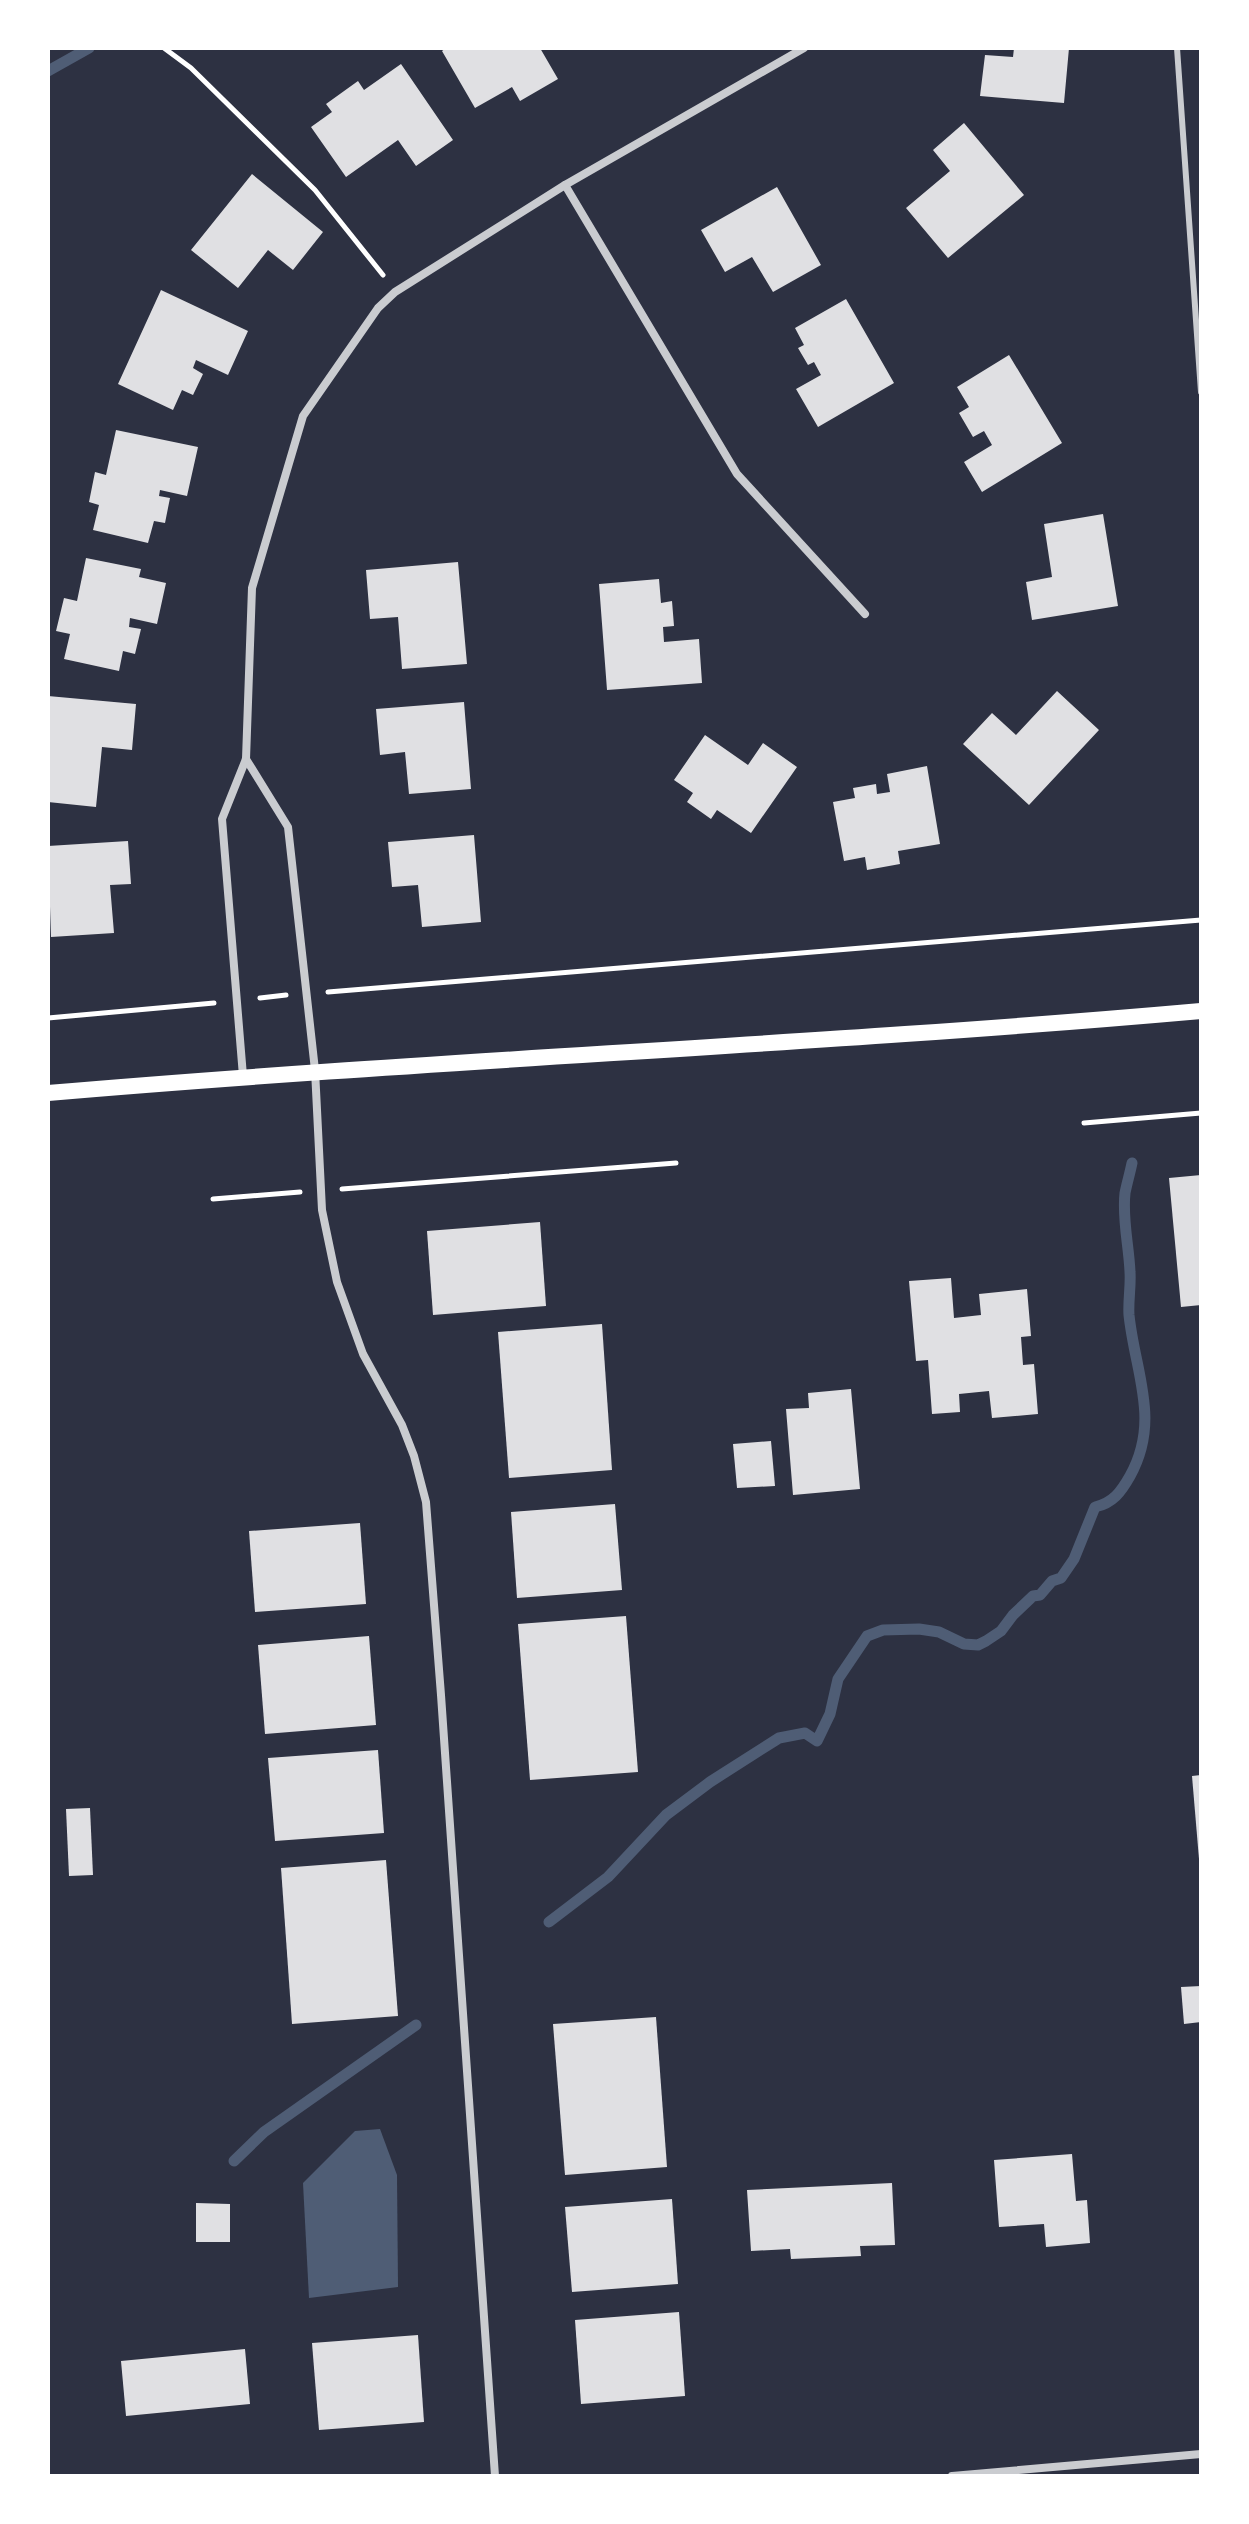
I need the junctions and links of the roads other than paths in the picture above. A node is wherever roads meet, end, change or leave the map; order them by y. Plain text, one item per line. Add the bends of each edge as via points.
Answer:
1 (804, 48) edge
2 (1177, 48) edge
3 (565, 185) junction
4 (1201, 392) edge
5 (865, 614) dead end
6 (246, 759) junction
7 (1201, 1011) edge
8 (315, 1070) junction
9 (243, 1076) junction
10 (48, 1093) edge
11 (1201, 2454) edge
12 (495, 2476) edge
13 (952, 2476) edge

1 - 3 street
2 - 4 lane
3 - 5 street via 737,474
3 - 6 street via 395,292 378,308 303,416 252,588
6 - 8 street via 288,827
6 - 9 street via 222,819
7 - 8 main road
8 - 9 main road
8 - 12 street via 322,1210 337,1282 363,1354 402,1425 426,1502
9 - 10 main road
11 - 13 street

